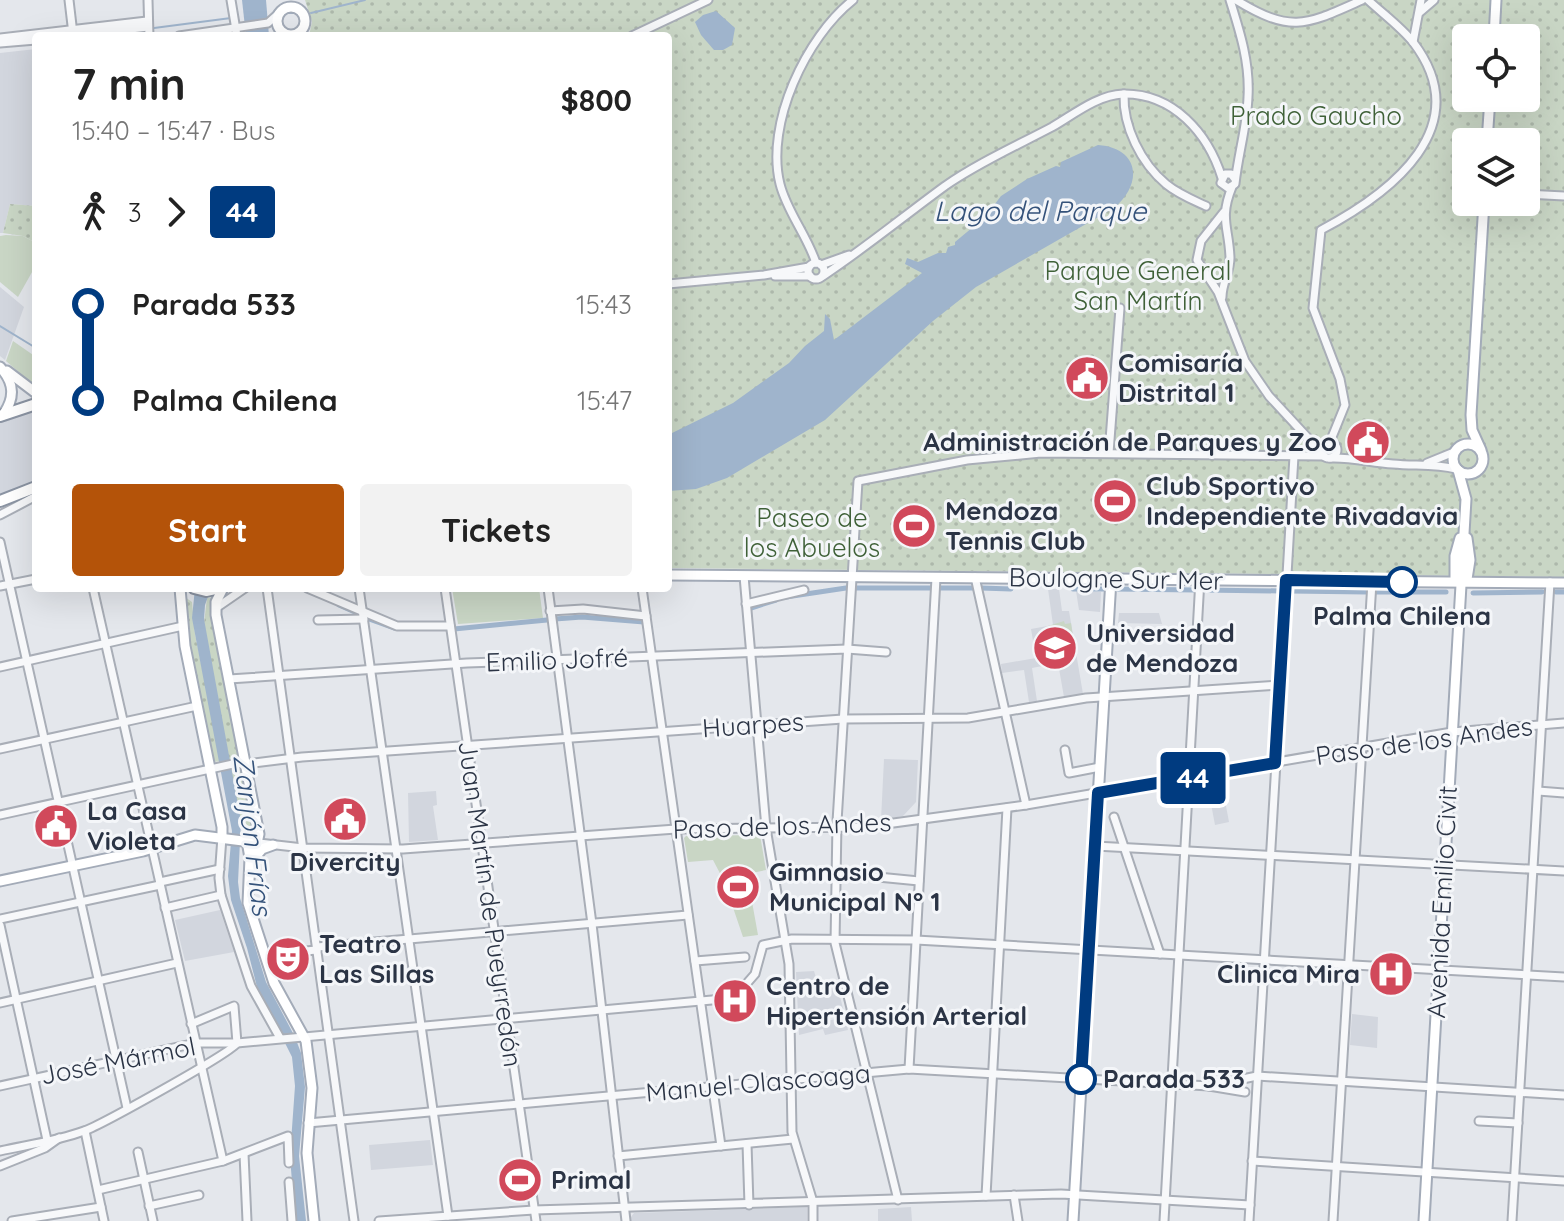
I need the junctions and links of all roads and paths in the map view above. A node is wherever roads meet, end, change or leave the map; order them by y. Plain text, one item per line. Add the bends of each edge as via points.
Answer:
1 (69, 0) edge
2 (148, 0) edge
3 (231, 0) edge
4 (708, 0) edge
5 (853, 0) edge
6 (1230, 0) edge
7 (1236, 0) edge
8 (1365, 0) edge
9 (1421, 0) edge
10 (1434, 0) edge
11 (1496, 0) edge
12 (293, 4) edge
13 (280, 8) edge
14 (1420, 12) junction
15 (1495, 24) edge
16 (148, 28) edge
17 (277, 30) edge
18 (72, 32) edge
19 (97, 32) edge
20 (236, 32) edge
21 (300, 32) edge
22 (640, 32) edge
23 (32, 38) edge
24 (32, 40) edge
25 (0, 41) edge
26 (1413, 42) junction
27 (1124, 94) junction
28 (1228, 180) junction
29 (1540, 195) edge
30 (1564, 196) edge
31 (1206, 206) dead end
32 (1224, 212) junction
33 (1483, 216) edge
34 (851, 255) junction
35 (814, 268) junction
36 (823, 276) junction
37 (672, 284) edge
38 (1222, 303) junction
39 (1120, 308) dead end
40 (0, 366) edge
41 (32, 390) edge
42 (32, 405) edge
43 (1471, 415) junction
44 (1, 416) edge
45 (1311, 438) junction
46 (1329, 442) junction
47 (1337, 449) junction
48 (1457, 450) junction
49 (1481, 450) junction
50 (1109, 453) junction
51 (1322, 455) junction
52 (1293, 456) junction
53 (1349, 457) junction
54 (1425, 464) junction
55 (1457, 469) junction
56 (1478, 470) junction
57 (32, 489) edge
58 (32, 498) edge
59 (1466, 499) junction
60 (0, 501) edge
61 (0, 515) edge
62 (0, 542) edge
63 (672, 575) edge
64 (744, 576) junction
65 (851, 577) junction
66 (975, 577) junction
67 (936, 578) junction
68 (1111, 579) junction
69 (1200, 579) junction
70 (32, 580) edge
71 (1284, 580) junction
72 (1372, 582) junction
73 (1461, 582) junction
74 (1550, 582) junction
75 (1564, 583) edge
76 (10, 584) junction
77 (0, 586) edge
78 (804, 590) dead end
79 (94, 592) edge
80 (180, 592) edge
81 (217, 592) edge
82 (239, 592) edge
83 (268, 592) edge
84 (315, 592) edge
85 (360, 592) edge
86 (446, 592) edge
87 (548, 592) edge
88 (643, 592) edge
89 (746, 604) junction
90 (216, 608) junction
91 (550, 611) junction
92 (363, 616) junction
93 (646, 616) junction
94 (318, 620) dead end
95 (183, 626) junction
96 (450, 626) junction
97 (106, 643) junction
98 (847, 649) junction
99 (886, 652) dead end
100 (749, 653) junction
101 (652, 657) junction
102 (27, 660) junction
103 (556, 660) junction
104 (456, 664) junction
105 (0, 667) edge
106 (371, 670) junction
107 (279, 674) junction
108 (229, 679) junction
109 (1279, 685) junction
110 (1194, 692) junction
111 (1104, 698) junction
112 (197, 706) junction
113 (1004, 712) junction
114 (928, 718) junction
115 (843, 719) junction
116 (124, 722) junction
117 (1564, 723) edge
118 (757, 725) junction
119 (1542, 725) junction
120 (663, 732) junction
121 (1452, 732) junction
122 (568, 739) junction
123 (44, 740) junction
124 (468, 746) junction
125 (1363, 747) junction
126 (0, 749) edge
127 (1065, 750) dead end
128 (382, 752) junction
129 (290, 758) junction
130 (1275, 763) junction
131 (246, 764) junction
132 (1100, 767) junction
133 (210, 768) junction
134 (1189, 778) junction
135 (137, 784) junction
136 (1538, 791) junction
137 (1098, 793) junction
138 (1564, 793) edge
139 (58, 802) junction
140 (1026, 805) junction
141 (1007, 808) junction
142 (0, 815) edge
143 (1114, 817) dead end
144 (922, 820) junction
145 (766, 828) junction
146 (676, 829) junction
147 (837, 829) junction
148 (581, 837) junction
149 (236, 839) junction
150 (259, 843) junction
151 (482, 843) junction
152 (273, 845) junction
153 (1095, 846) junction
154 (152, 848) junction
155 (303, 848) junction
156 (1125, 848) junction
157 (396, 850) junction
158 (1185, 851) junction
159 (1270, 855) junction
160 (256, 856) junction
161 (1355, 859) junction
162 (1445, 865) junction
163 (72, 866) junction
164 (220, 869) junction
165 (1533, 869) junction
166 (1564, 871) edge
167 (837, 873) junction
168 (249, 875) junction
169 (0, 881) edge
170 (919, 881) junction
171 (160, 884) junction
172 (221, 895) junction
173 (80, 902) junction
174 (165, 908) junction
175 (688, 915) junction
176 (0, 919) edge
177 (592, 924) junction
178 (0, 925) edge
179 (494, 932) junction
180 (835, 938) junction
181 (408, 939) junction
182 (786, 939) junction
183 (916, 940) junction
184 (1000, 945) junction
185 (317, 949) junction
186 (1089, 950) junction
187 (293, 952) dead end
188 (1160, 954) junction
189 (1179, 955) junction
190 (745, 957) dead end
191 (1264, 960) junction
192 (695, 961) junction
193 (177, 963) junction
194 (1349, 964) junction
195 (1439, 970) junction
196 (1527, 975) junction
197 (1564, 977) edge
198 (98, 981) junction
199 (16, 999) junction
200 (700, 1002) junction
201 (0, 1003) edge
202 (601, 1011) junction
203 (506, 1018) junction
204 (191, 1024) junction
205 (421, 1026) junction
206 (329, 1034) junction
207 (291, 1037) junction
208 (196, 1043) junction
209 (237, 1043) junction
210 (116, 1061) junction
211 (201, 1067) junction
212 (909, 1069) junction
213 (865, 1072) junction
214 (992, 1074) junction
215 (1257, 1076) junction
216 (34, 1078) junction
217 (1081, 1079) junction
218 (792, 1080) junction
219 (1342, 1082) junction
220 (1171, 1084) junction
221 (0, 1086) edge
222 (1209, 1086) junction
223 (712, 1088) junction
224 (1432, 1088) junction
225 (1245, 1092) dead end
226 (1520, 1093) junction
227 (1564, 1095) edge
228 (611, 1097) junction
229 (519, 1104) junction
230 (127, 1108) junction
231 (433, 1113) junction
232 (340, 1120) junction
233 (1479, 1121) dead end
234 (308, 1123) junction
235 (1518, 1123) junction
236 (85, 1131) junction
237 (61, 1137) junction
238 (793, 1139) junction
239 (47, 1140) junction
240 (747, 1144) junction
241 (721, 1146) junction
242 (0, 1151) edge
243 (138, 1152) dead end
244 (244, 1154) junction
245 (618, 1156) junction
246 (223, 1161) junction
247 (1252, 1161) junction
248 (289, 1163) dead end
249 (0, 1166) edge
250 (1337, 1167) junction
251 (1427, 1172) junction
252 (1515, 1178) junction
253 (143, 1179) junction
254 (1564, 1181) edge
255 (289, 1182) dead end
256 (98, 1190) junction
257 (1074, 1194) junction
258 (199, 1195) dead end
259 (1014, 1195) junction
260 (986, 1196) junction
261 (1165, 1199) junction
262 (898, 1200) junction
263 (814, 1202) junction
264 (749, 1205) junction
265 (1250, 1205) junction
266 (149, 1206) junction
267 (101, 1207) junction
268 (624, 1209) junction
269 (534, 1210) junction
270 (448, 1216) junction
271 (465, 1218) edge
272 (430, 1219) edge
273 (12, 1221) edge
274 (104, 1221) edge
275 (153, 1221) edge
276 (247, 1221) edge
277 (292, 1221) edge
278 (314, 1221) edge
279 (354, 1221) edge
280 (379, 1221) edge
281 (536, 1221) edge
282 (626, 1221) edge
283 (815, 1221) edge
284 (1018, 1221) edge
285 (1073, 1221) edge
286 (1164, 1221) edge
287 (1249, 1221) edge
288 (1333, 1221) edge
289 (1424, 1221) edge
290 (1512, 1221) edge

1 - 18 street
2 - 16 street
3 - 20 street
4 - 22 street
5 - 35 street via 824,31 798,72 782,114 776,160 780,183
6 - 28 street via 1248,77 1246,119
7 - 8 street via 1292,24 1315,21
8 - 26 street
9 - 14 street
10 - 14 street
11 - 15 main road
12 - 13 main road
12 - 21 main road via 304,17
13 - 17 main road
14 - 26 street
16 - 19 street
17 - 20 street via 245,27
23 - 25 street
24 - 25 street
26 - 46 street via 1430,75 1435,100 1427,140 1370,201 1321,230 1313,308 1345,395
27 - 28 street via 1177,111 1199,132
27 - 31 street via 1133,137 1152,169 1167,185
27 - 34 street via 1097,101 976,168
28 - 32 street
29 - 30 street
32 - 38 street via 1230,258
32 - 38 street via 1197,247 1197,260
33 - 43 main road
34 - 35 street
34 - 36 street
35 - 36 street via 824,269
35 - 36 street via 816,279
35 - 37 street
38 - 45 street via 1245,361 1269,396
39 - 50 street
40 - 41 main road
40 - 44 main road via 13,396
42 - 44 highway
43 - 48 main road
43 - 49 main road
45 - 46 street
45 - 51 street
46 - 47 street
46 - 51 street via 1321,446
47 - 51 street
47 - 53 street
48 - 49 main road via 1471,444
48 - 54 street
48 - 55 main road via 1452,462
49 - 56 main road via 1485,462
50 - 52 street
50 - 65 street via 967,460 858,481
51 - 52 street
51 - 53 street
52 - 71 street
53 - 54 street
54 - 55 street
55 - 56 main road
55 - 59 main road
56 - 59 main road
57 - 60 highway
58 - 61 street
59 - 73 main road, Avenida Emilio Civit
62 - 76 street
63 - 64 main road, Boulogne Sur Mer
64 - 65 main road, Boulogne Sur Mer
64 - 89 street
65 - 67 main road, Boulogne Sur Mer
65 - 98 street
66 - 67 main road, Boulogne Sur Mer
66 - 68 main road, Boulogne Sur Mer
66 - 113 street
67 - 114 street
68 - 69 main road, Boulogne Sur Mer
68 - 111 main road
69 - 71 main road, Boulogne Sur Mer
69 - 110 street
70 - 76 street
71 - 72 main road, Boulogne Sur Mer
71 - 109 street
72 - 73 main road, Boulogne Sur Mer
72 - 125 street
73 - 74 main road, Boulogne Sur Mer
73 - 121 main road, Avenida Emilio Civit
74 - 75 main road, Boulogne Sur Mer
74 - 119 street
76 - 77 street
76 - 102 street
78 - 89 street
79 - 97 street
80 - 95 main road
81 - 90 main road
82 - 90 street
83 - 107 street
84 - 92 street
85 - 92 street
86 - 96 street, Juan Martín de Pueyrredón
87 - 91 street
88 - 93 street
89 - 100 street
90 - 108 main road
91 - 93 street
91 - 103 street
92 - 94 street
92 - 96 street via 397,626
92 - 106 street
93 - 101 street
95 - 97 street
95 - 112 main road
96 - 104 street, Juan Martín de Pueyrredón
97 - 102 street
97 - 116 street
98 - 99 street, Emilio Jofré
98 - 100 street, Emilio Jofré
98 - 115 street
100 - 101 street, Emilio Jofré
100 - 118 street
101 - 103 street, Emilio Jofré
101 - 120 street
102 - 105 street
102 - 123 street
103 - 104 street, Emilio Jofré
103 - 122 street
104 - 106 street, Emilio Jofré
104 - 124 street, Juan Martín de Pueyrredón
106 - 107 street, Emilio Jofré
106 - 128 street
107 - 108 street, Emilio Jofré
107 - 129 street
108 - 131 main road
109 - 110 street, Huarpes
109 - 130 street
110 - 111 street, Huarpes
110 - 134 street
111 - 113 street, Huarpes
111 - 132 main road
112 - 116 street
112 - 133 main road
113 - 114 street, Huarpes
113 - 140 street
114 - 115 street, Huarpes
114 - 144 street
115 - 118 street, Huarpes
115 - 147 street
116 - 123 street
116 - 135 street
117 - 119 street, Paso de los Andes
118 - 120 street, Huarpes
118 - 145 street
119 - 121 street, Paso de los Andes
119 - 136 street
120 - 122 street, Huarpes
120 - 146 street
121 - 125 street, Paso de los Andes
121 - 162 main road, Avenida Emilio Civit
122 - 124 street, Huarpes
122 - 148 street
123 - 126 street
123 - 139 street
124 - 128 street, Huarpes
124 - 151 street, Juan Martín de Pueyrredón
125 - 130 street, Paso de los Andes
125 - 161 street
127 - 132 street via 1069,773
128 - 129 street, Huarpes
128 - 157 street
129 - 131 street, Huarpes
129 - 155 street
130 - 134 street, Paso de los Andes
130 - 159 street
131 - 133 street, Huarpes
131 - 150 main road
132 - 137 main road
133 - 135 street, Huarpes
133 - 149 main road
134 - 137 street, Paso de los Andes
134 - 158 street
135 - 139 street, Huarpes
135 - 154 street
136 - 138 street
136 - 165 street
137 - 140 street, Paso de los Andes
137 - 153 main road
139 - 142 street, Huarpes
139 - 163 street
140 - 141 street, Paso de los Andes
141 - 144 street, Paso de los Andes
141 - 184 street
143 - 156 street
144 - 147 street, Paso de los Andes
144 - 170 street
145 - 146 street, Paso de los Andes
145 - 147 street, Paso de los Andes
145 - 182 street
146 - 148 street, Paso de los Andes
146 - 175 street
147 - 167 street
148 - 151 street, Paso de los Andes
148 - 177 street
149 - 150 main road, Paso de los Andes
149 - 154 main road, Paso de los Andes via 195,835
149 - 164 street
149 - 168 main road via 250,853
150 - 152 street, Paso de los Andes
150 - 160 main road
151 - 157 street, Paso de los Andes
151 - 179 street, Juan Martín de Pueyrredón
152 - 155 street, Paso de los Andes
152 - 160 main road
153 - 156 street
153 - 186 main road
154 - 163 main road, Paso de los Andes
154 - 171 street
155 - 157 street, Paso de los Andes
155 - 185 street
156 - 158 street
156 - 188 street
157 - 181 street
158 - 159 street
158 - 189 street
159 - 161 street
159 - 191 street
160 - 168 main road
161 - 162 street
161 - 194 street
162 - 165 street
162 - 195 main road, Avenida Emilio Civit
163 - 169 main road, Paso de los Andes
163 - 173 street
164 - 171 street
164 - 172 street
165 - 166 street
165 - 196 street
167 - 170 street
167 - 180 street
168 - 207 main road via 247,898
170 - 183 street
171 - 173 street
171 - 174 street
172 - 174 street
172 - 207 street via 251,986
173 - 176 street
173 - 198 street
174 - 193 street
175 - 177 street
175 - 192 street
177 - 179 street
177 - 202 street
178 - 199 street
179 - 181 street
179 - 203 street, Juan Martín de Pueyrredón
180 - 182 street
180 - 183 street
180 - 213 street
181 - 185 street
181 - 205 street
182 - 200 street, José Mármol via 760,948 755,974 739,995
182 - 218 street
183 - 184 street
183 - 212 street
184 - 186 street
184 - 214 street
185 - 187 street
185 - 206 street
186 - 188 street
186 - 217 main road
188 - 189 street
189 - 191 street
189 - 220 street
190 - 192 street
191 - 194 street
191 - 215 street
192 - 200 street
193 - 198 street
193 - 204 street
194 - 195 street
194 - 219 street
195 - 196 street
195 - 224 main road, Avenida Emilio Civit
196 - 197 street
196 - 226 street
198 - 199 street
198 - 210 street
199 - 201 street
199 - 216 street
200 - 202 street, José Mármol
200 - 223 street
202 - 203 street, José Mármol
202 - 228 street
203 - 205 street, José Mármol
203 - 229 street, Juan Martín de Pueyrredón
204 - 208 street
204 - 209 street via 234,1006
205 - 206 street, José Mármol
205 - 231 street
206 - 207 street, José Mármol
206 - 232 street
207 - 209 street, José Mármol
207 - 234 main road via 311,1080
208 - 209 street, José Mármol
208 - 210 street, José Mármol
208 - 211 street
209 - 211 street
210 - 216 street, José Mármol
210 - 230 street
211 - 230 street
211 - 246 street
212 - 213 street, Manuel Olascoaga
212 - 214 street, Manuel Olascoaga
213 - 218 street, Manuel Olascoaga
213 - 262 street
214 - 217 street, Manuel Olascoaga
214 - 260 street
215 - 219 street, Manuel Olascoaga
215 - 222 street, Manuel Olascoaga
215 - 247 street
216 - 221 street, José Mármol
216 - 239 street
217 - 220 street, Manuel Olascoaga
217 - 257 main road
218 - 223 street, Manuel Olascoaga
218 - 238 street
219 - 224 street, Manuel Olascoaga
219 - 250 street
220 - 222 street, Manuel Olascoaga
220 - 261 street
222 - 225 street, Manuel Olascoaga
223 - 228 street, Manuel Olascoaga
223 - 241 street
224 - 226 street, Manuel Olascoaga
224 - 251 main road, Avenida Emilio Civit
226 - 227 street, Manuel Olascoaga
226 - 235 street
228 - 229 street, Manuel Olascoaga
228 - 245 street
229 - 231 street, Manuel Olascoaga
229 - 269 street, Juan Martín de Pueyrredón
230 - 236 street
231 - 232 street, Manuel Olascoaga
231 - 270 street
232 - 234 street, Manuel Olascoaga
232 - 279 street
233 - 235 street
234 - 278 main road
235 - 252 street
236 - 237 street
236 - 256 street
237 - 239 street
237 - 249 street
238 - 240 street
238 - 263 street
239 - 242 street
240 - 241 street
240 - 264 street
241 - 245 street
243 - 253 street
244 - 246 street
244 - 248 street via 288,1136
244 - 276 street
245 - 268 street
246 - 253 street
247 - 250 street
247 - 265 street
250 - 251 street
250 - 288 street
251 - 252 street
251 - 289 main road, Avenida Emilio Civit
252 - 254 street
252 - 290 street
253 - 256 street
253 - 266 street
255 - 277 street
256 - 267 street
257 - 259 street
257 - 261 street
257 - 285 main road
258 - 266 street
259 - 260 street
259 - 284 street
260 - 262 street
261 - 265 street
261 - 286 street
262 - 263 street
263 - 264 street
263 - 283 street
264 - 268 street
265 - 287 street
266 - 275 street
267 - 273 street
267 - 274 street
268 - 269 street
268 - 282 street
269 - 271 street
269 - 281 street, Juan Martín de Pueyrredón
270 - 271 street
270 - 272 street
272 - 280 street

